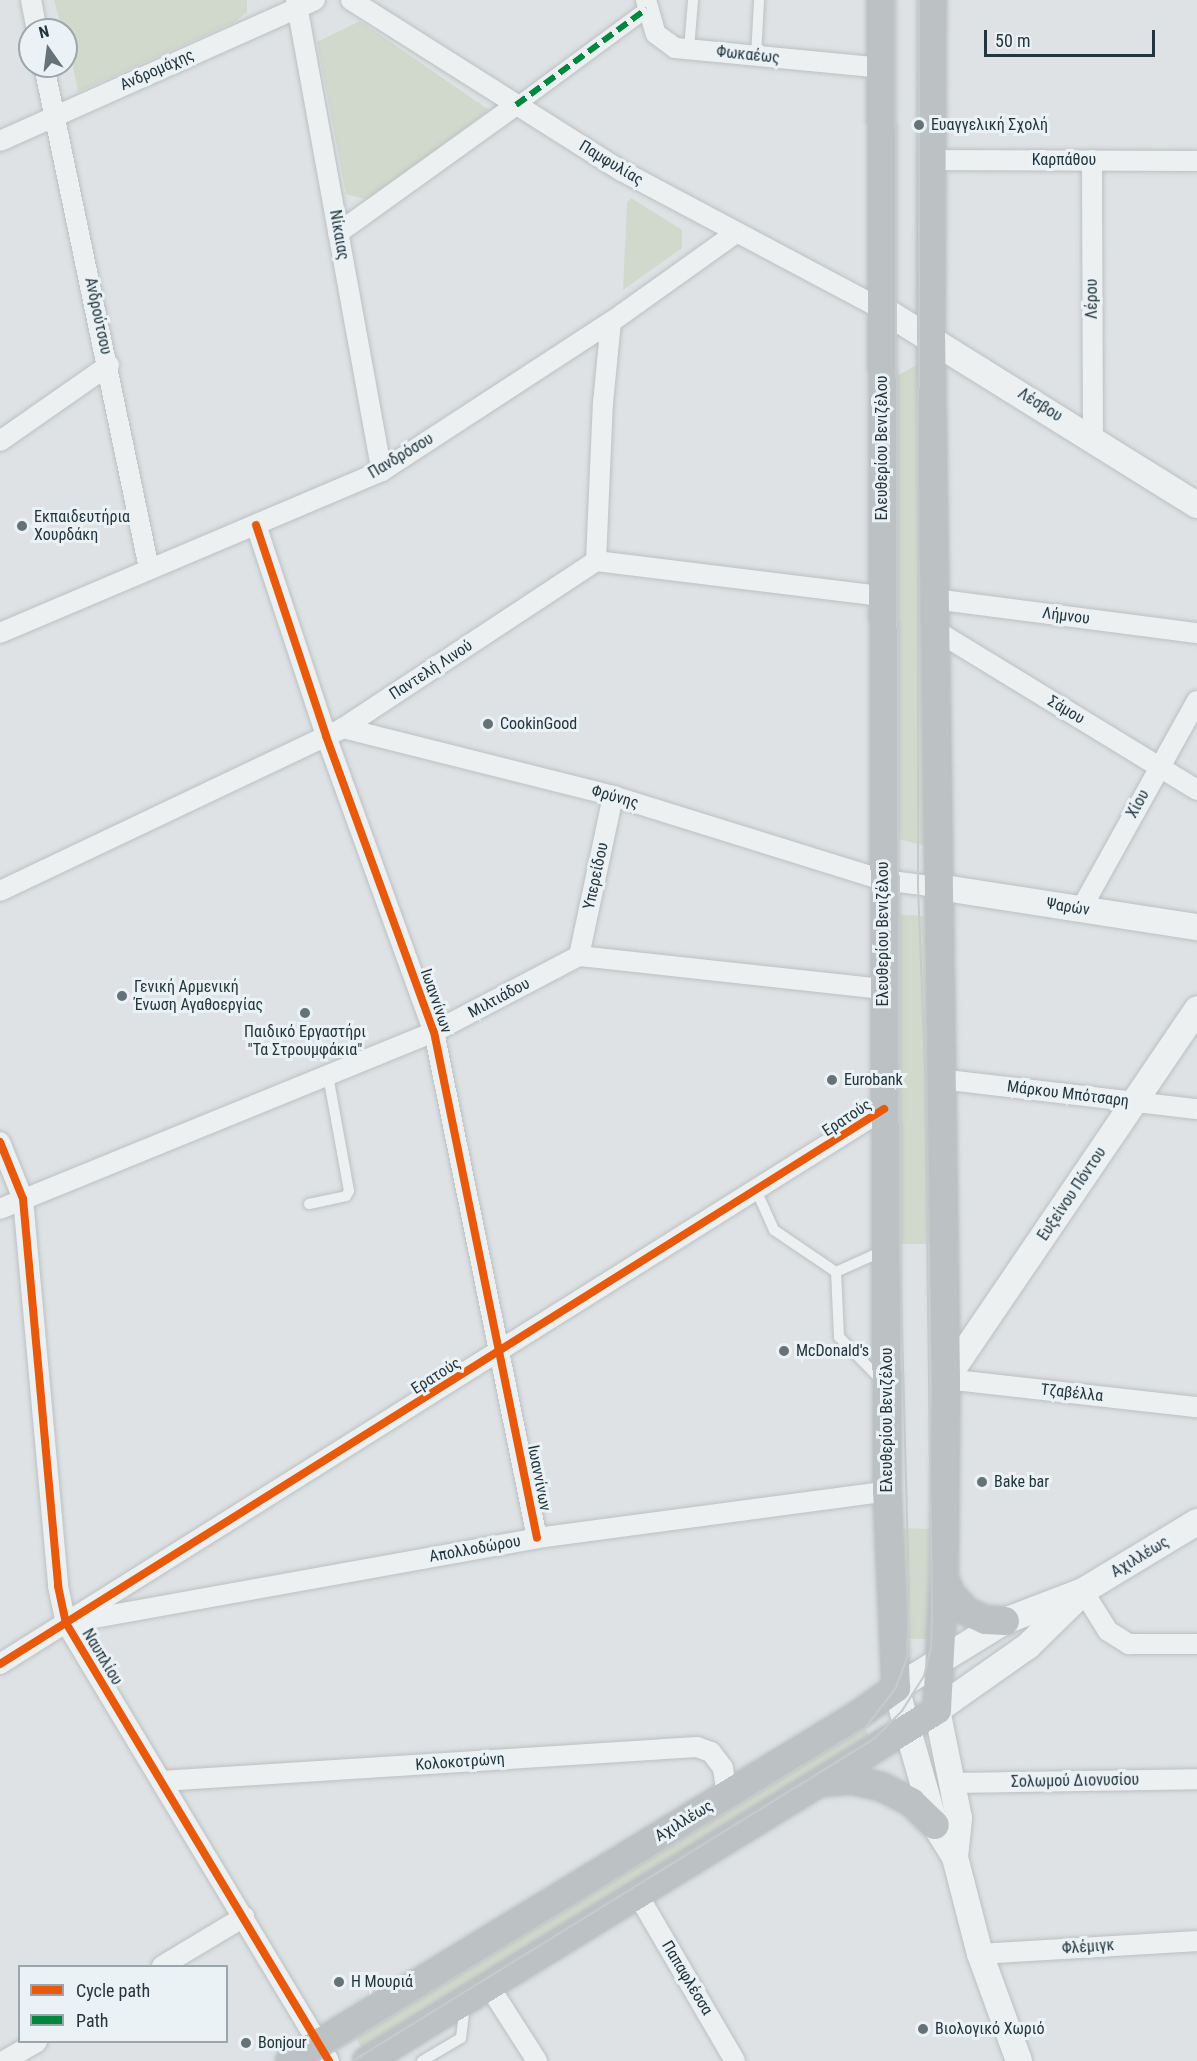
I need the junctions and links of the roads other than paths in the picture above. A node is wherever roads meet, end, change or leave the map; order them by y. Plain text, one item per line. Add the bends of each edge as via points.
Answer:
1 (31, 0) edge
2 (351, 0) edge
3 (693, 0) edge
4 (759, 0) edge
5 (881, 0) edge
6 (932, 0) edge
7 (302, 3) edge
8 (646, 4) edge
9 (35, 18) edge
10 (690, 49) junction
11 (756, 56) junction
12 (881, 68) junction
13 (47, 78) edge
14 (516, 105) junction
15 (55, 116) junction
16 (0, 141) edge
17 (930, 160) junction
18 (1092, 160) junction
19 (1197, 161) edge
20 (338, 233) junction
21 (736, 233) junction
22 (882, 309) junction
23 (611, 322) junction
24 (931, 337) junction
25 (109, 365) junction
26 (1093, 437) junction
27 (0, 441) edge
28 (382, 471) junction
29 (1197, 505) edge
30 (256, 525) junction
31 (596, 561) junction
32 (149, 568) junction
33 (882, 596) junction
34 (934, 599) junction
35 (934, 630) junction
36 (0, 633) edge
37 (1197, 633) edge
38 (1197, 701) edge
39 (334, 732) junction
40 (1159, 767) junction
41 (1197, 790) edge
42 (613, 796) junction
43 (883, 880) junction
44 (938, 888) junction
45 (0, 891) edge
46 (1081, 909) junction
47 (1197, 927) edge
48 (579, 956) junction
49 (884, 989) junction
50 (1197, 1009) edge
51 (434, 1032) junction
52 (328, 1075) junction
53 (939, 1079) junction
54 (1134, 1102) junction
55 (884, 1109) junction
56 (1197, 1109) edge
57 (0, 1142) edge
58 (757, 1192) junction
59 (23, 1199) junction
60 (309, 1204) dead end
61 (0, 1209) edge
62 (885, 1250) junction
63 (836, 1272) junction
64 (501, 1351) junction
65 (946, 1379) junction
66 (886, 1385) junction
67 (1197, 1407) edge
68 (887, 1491) junction
69 (1193, 1526) edge
70 (537, 1538) junction
71 (944, 1577) junction
72 (1083, 1591) junction
73 (1005, 1621) junction
74 (66, 1623) junction
75 (1197, 1644) edge
76 (940, 1661) junction
77 (0, 1664) edge
78 (896, 1688) junction
79 (937, 1710) junction
80 (908, 1730) junction
81 (1197, 1779) edge
82 (161, 1782) junction
83 (825, 1782) junction
84 (954, 1783) junction
85 (727, 1795) junction
86 (935, 1825) junction
87 (955, 1857) junction
88 (638, 1895) junction
89 (244, 1917) junction
90 (1197, 1941) edge
91 (980, 1954) junction
92 (164, 1965) edge
93 (477, 1994) junction
94 (35, 2043) edge
95 (324, 2052) edge
96 (4, 2061) edge
97 (290, 2061) edge
98 (367, 2061) edge
99 (422, 2061) edge
100 (537, 2061) edge
101 (735, 2061) edge
102 (1019, 2061) edge

1 - 9 street
2 - 14 street, Παμφυλίας
3 - 10 lane
4 - 11 lane
5 - 12 main road, Ελευθερίου Βενιζέλου
6 - 17 main road, Ελευθερίου Βενιζέλου
7 - 15 street, Ανδρομάχης
7 - 20 street, Νίκαιας
8 - 10 street, Φωκαέως via 656,34 675,48
8 - 14 street
10 - 11 street, Φωκαέως
11 - 12 street, Φωκαέως
12 - 22 main road, Ελευθερίου Βενιζέλου
13 - 15 street, Ανδρούτσου
14 - 20 street
14 - 21 street, Παμφυλίας via 622,171
15 - 16 street, Ανδρομάχης
15 - 25 street, Ανδρούτσου
17 - 18 street, Καρπάθου
17 - 24 main road, Ελευθερίου Βενιζέλου
18 - 19 street, Καρπάθου
18 - 26 street, Λέρου
20 - 28 street, Νίκαιας
21 - 22 street, Παμφυλίας
21 - 23 street, Πανδρόσου
22 - 24 street, Λέσβου
22 - 33 main road, Ελευθερίου Βενιζέλου
23 - 28 street, Πανδρόσου
23 - 31 street
24 - 26 street, Λέσβου
24 - 34 main road, Ελευθερίου Βενιζέλου
25 - 27 street
25 - 32 street, Ανδρούτσου
26 - 29 street, Λέσβου
28 - 30 street, Πανδρόσου
30 - 32 street, Πανδρόσου
30 - 39 street, Ιωαννίνων
31 - 33 street
31 - 39 street, Παντελή Λινού
32 - 36 street, Πανδρόσου
33 - 43 main road, Ελευθερίου Βενιζέλου
34 - 35 main road, Ελευθερίου Βενιζέλου
34 - 37 street, Λήμνου
35 - 40 street, Σάμου
35 - 44 main road, Ελευθερίου Βενιζέλου
38 - 40 street, Χίου
39 - 42 street, Φρύνης
39 - 45 street, Παντελή Λινού
39 - 51 street, Ιωαννίνων
40 - 41 street, Σάμου
40 - 46 street, Χίου
42 - 43 street, Φρύνης
42 - 48 street, Υπερείδου
43 - 44 street, Φρύνης
43 - 49 main road, Ελευθερίου Βενιζέλου
44 - 46 street, Ψαρών
44 - 53 main road, Ελευθερίου Βενιζέλου
46 - 47 street, Ψαρών
48 - 49 street
48 - 51 street, Μιλτιάδου
49 - 55 main road, Ελευθερίου Βενιζέλου
50 - 54 street, Ευξείνου Πόντου
51 - 52 street, Μιλτιάδου
51 - 64 street, Ιωαννίνων
52 - 59 street, Μιλτιάδου
52 - 60 lane via 349,1191 346,1196
53 - 54 street, Μάρκου Μπότσαρη
53 - 65 main road, Ελευθερίου Βενιζέλου
54 - 56 street, Μάρκου Μπότσαρη
54 - 65 street, Ευξείνου Πόντου
55 - 58 street, Ερατούς
55 - 62 main road, Ελευθερίου Βενιζέλου
57 - 59 street, Ναυπλίου
58 - 63 lane via 774,1230
58 - 64 street, Ερατούς
59 - 61 street, Μιλτιάδου
59 - 74 street, Ναυπλίου via 58,1586
62 - 63 lane
62 - 66 main road, Ελευθερίου Βενιζέλου
63 - 66 lane via 839,1337
64 - 70 street, Ιωαννίνων
64 - 74 street, Ερατούς
65 - 67 street, Τζαβέλλα
65 - 71 main road, Ελευθερίου Βενιζέλου
66 - 68 main road, Ελευθερίου Βενιζέλου
68 - 70 street, Απολλοδώρου
68 - 78 main road, Ελευθερίου Βενιζέλου
69 - 72 street, Αχιλλέως
70 - 74 street, Απολλοδώρου
71 - 73 main road via 950,1593 966,1611 985,1620
71 - 76 main road, Ελευθερίου Βενιζέλου
72 - 73 street, Αχιλλέως
72 - 75 street via 1108,1631 1129,1644
72 - 79 street, Αχιλλέως via 1028,1646
73 - 76 street, Αχιλλέως
74 - 77 street, Ερατούς
74 - 82 street, Ναυπλίου
76 - 78 street, Αχιλλέως
76 - 79 main road, Ελευθερίου Βενιζέλου
78 - 80 street, Ελευθερίου Βενιζέλου
78 - 85 main road, Αχιλλέως
79 - 80 main road, Αχιλλέως
79 - 84 street, Ελευθερίου Βενιζέλου
80 - 83 main road, Αχιλλέως
80 - 86 street, Ελευθερίου Βενιζέλου
81 - 84 street, Σολωμού Διονυσίου
82 - 85 street, Κολοκοτρώνη via 697,1747 711,1752 723,1768
82 - 89 street, Ναυπλίου
83 - 86 main road via 852,1780 882,1787 911,1802
83 - 88 main road, Αχιλλέως
84 - 87 street, Ελευθερίου Βενιζέλου via 959,1818
85 - 95 main road, Αχιλλέως
86 - 87 street, Ελευθερίου Βενιζέλου
87 - 91 street, Ελευθερίου Βενιζέλου
88 - 93 main road, Αχιλλέως
88 - 101 street, Παπαφλέσσα
89 - 92 street
89 - 95 street, Ναυπλίου
90 - 91 street, Φλέμιγκ
91 - 102 street, Ελευθερίου Βενιζέλου
93 - 98 main road, Αχιλλέως
93 - 99 lane via 461,2038
93 - 100 street
94 - 96 street
95 - 97 main road, Αχιλλέως

